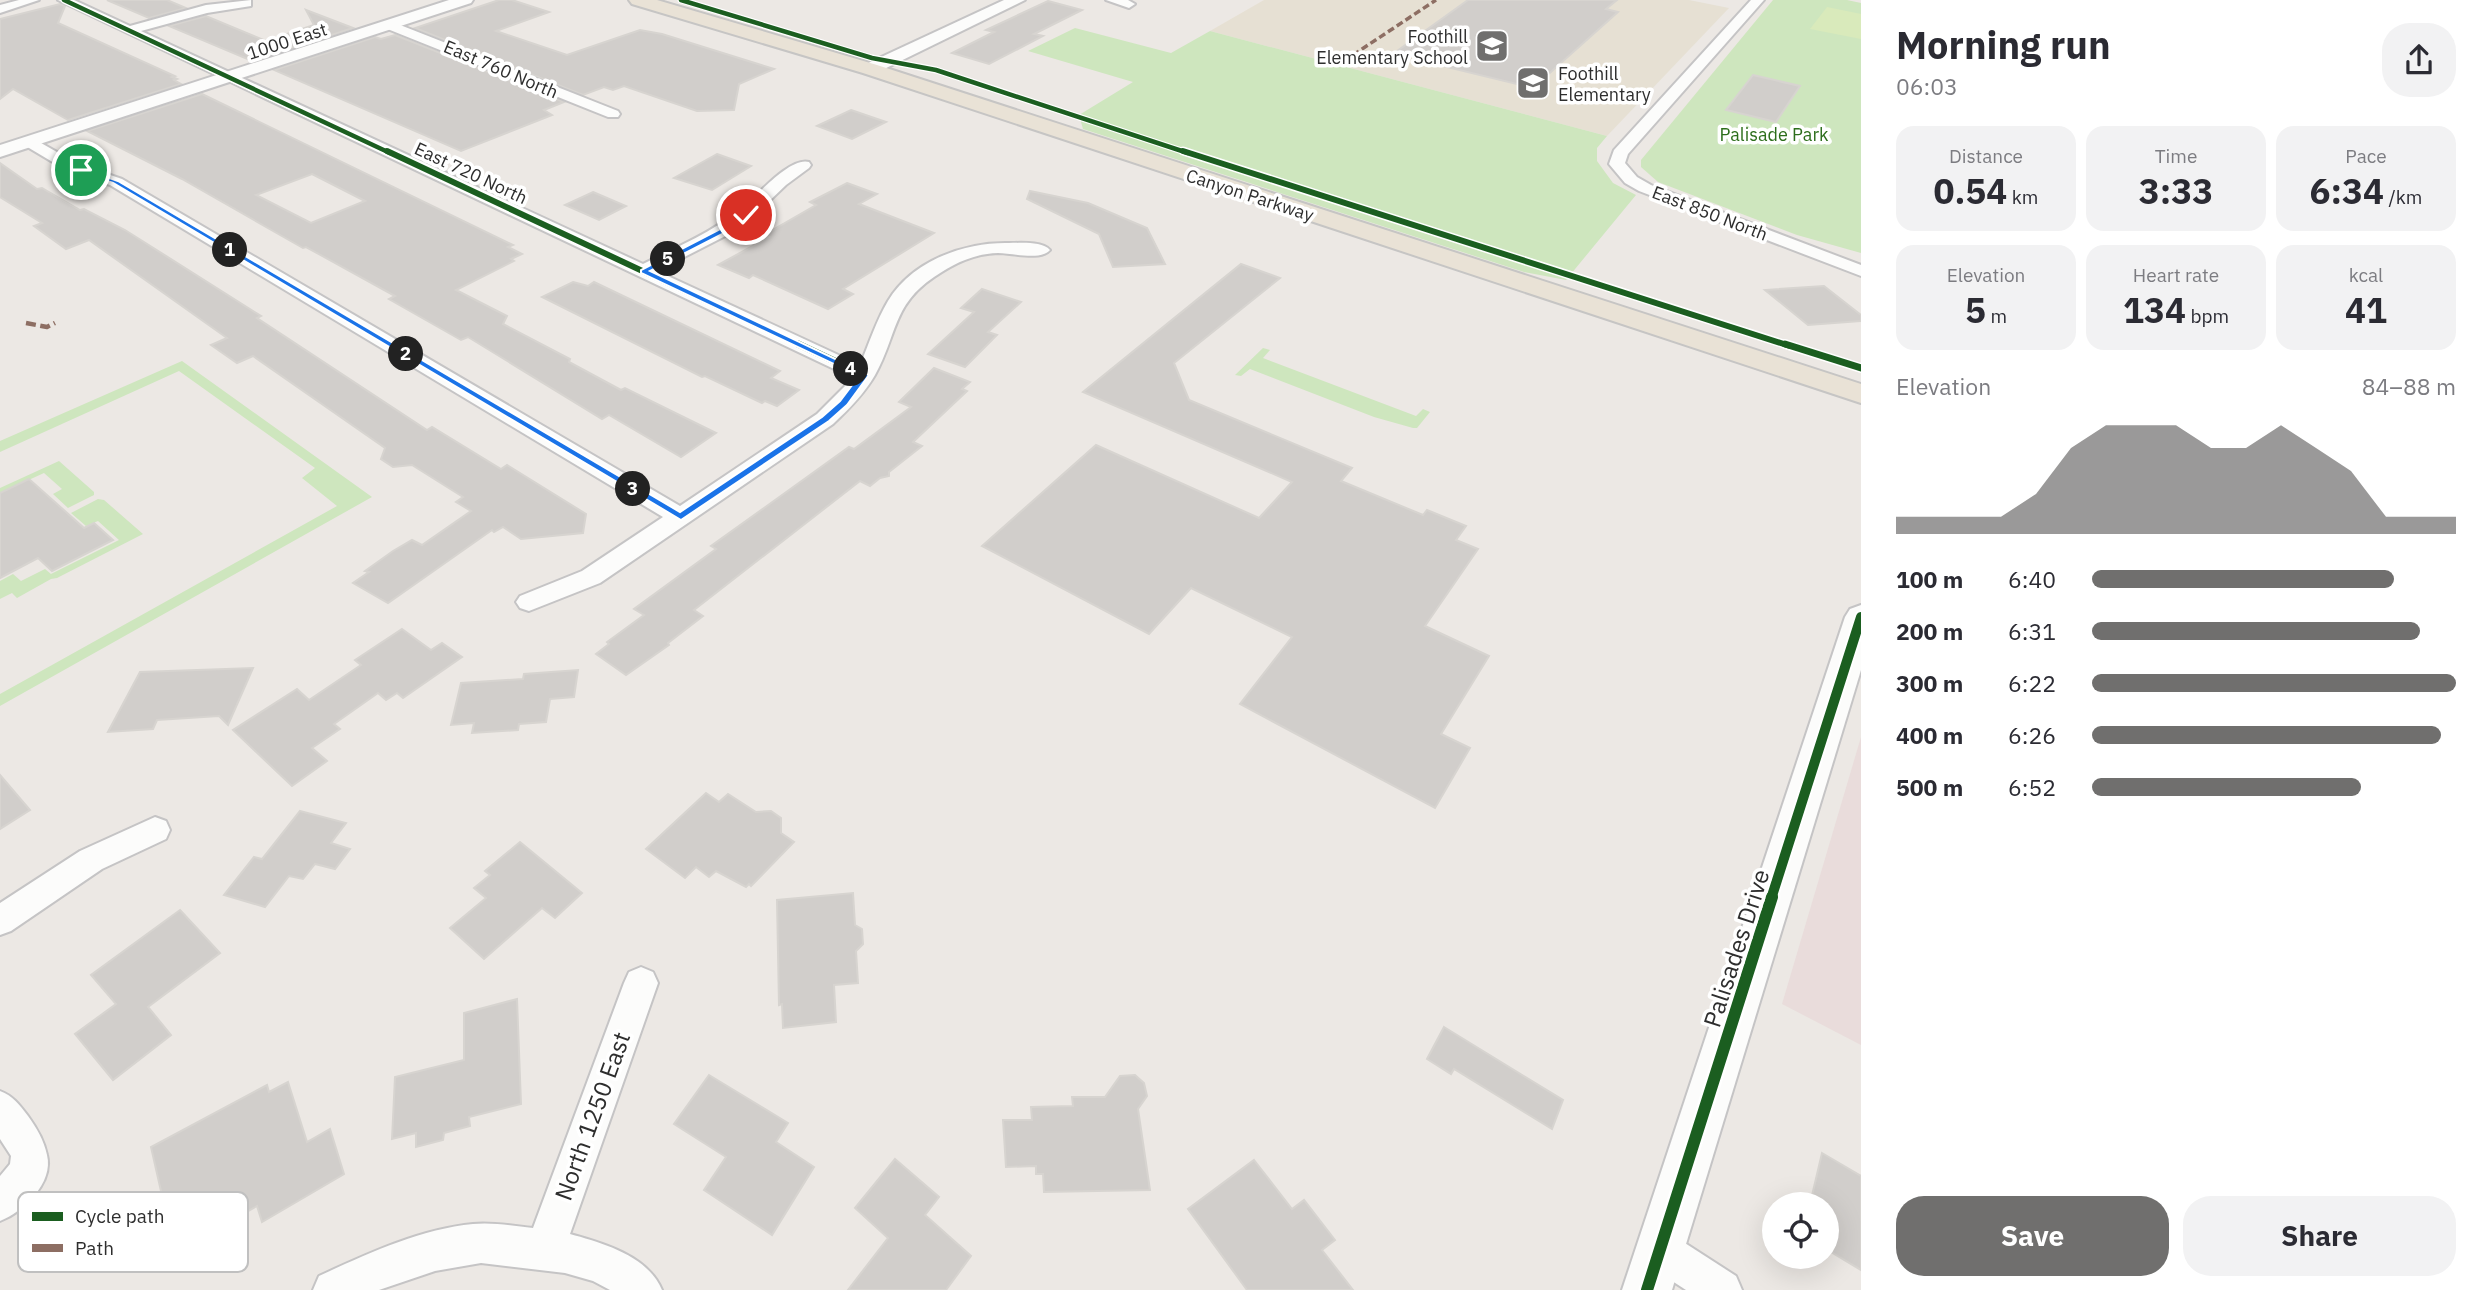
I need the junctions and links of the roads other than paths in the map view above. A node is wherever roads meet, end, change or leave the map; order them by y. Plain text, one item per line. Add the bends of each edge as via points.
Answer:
1 (33, 0) edge
2 (64, 0) edge
3 (465, 0) edge
4 (638, 0) edge
5 (1017, 0) edge
6 (1112, 0) edge
7 (1758, 0) edge
8 (247, 3) dead end
9 (1129, 4) dead end
10 (0, 9) edge
11 (390, 25) junction
12 (130, 30) junction
13 (870, 69) junction
14 (229, 76) junction
15 (613, 114) dead end
16 (29, 142) junction
17 (0, 151) edge
18 (803, 164) dead end
19 (1804, 248) junction
20 (1041, 250) dead end
21 (1861, 260) edge
22 (644, 271) junction
23 (1861, 271) edge
24 (864, 375) junction
25 (1861, 394) edge
26 (681, 517) junction
27 (528, 601) dead end
28 (1861, 617) edge
29 (155, 830) dead end
30 (0, 921) edge
31 (641, 983) dead end
32 (0, 1109) edge
33 (30, 1168) joint
34 (0, 1202) edge
35 (545, 1249) junction
36 (1660, 1250) junction
37 (333, 1290) edge
38 (642, 1290) edge
39 (1647, 1290) edge
40 (1721, 1290) edge

1 - 10 street
2 - 12 street, East 720 North
3 - 11 street, 1000 East
4 - 13 highway, Canyon Parkway
5 - 13 street
6 - 9 street
7 - 19 street, East 850 North via 1620,153 1617,164 1645,188
8 - 12 street
11 - 14 street, 1000 East
11 - 15 street, East 760 North
12 - 14 street, East 720 North
13 - 25 highway, Canyon Parkway
14 - 16 street, 1000 East
14 - 22 street, East 720 North
16 - 17 street, 1000 East
16 - 26 street via 72,167 116,182
18 - 22 street via 735,224
19 - 21 street, East 850 North
19 - 23 street, East 850 North
20 - 24 street via 979,248 937,265 897,301
22 - 24 street, East 720 North
24 - 26 street via 844,403 825,419
26 - 27 street via 591,577
28 - 36 street, Palisades Drive
29 - 30 street via 91,860
31 - 35 street, North 1250 East
32 - 33 street via 31,1154
33 - 34 street
35 - 37 street via 473,1244 388,1265
35 - 38 street via 597,1261 630,1278
36 - 39 street, Palisades Drive
36 - 40 street

